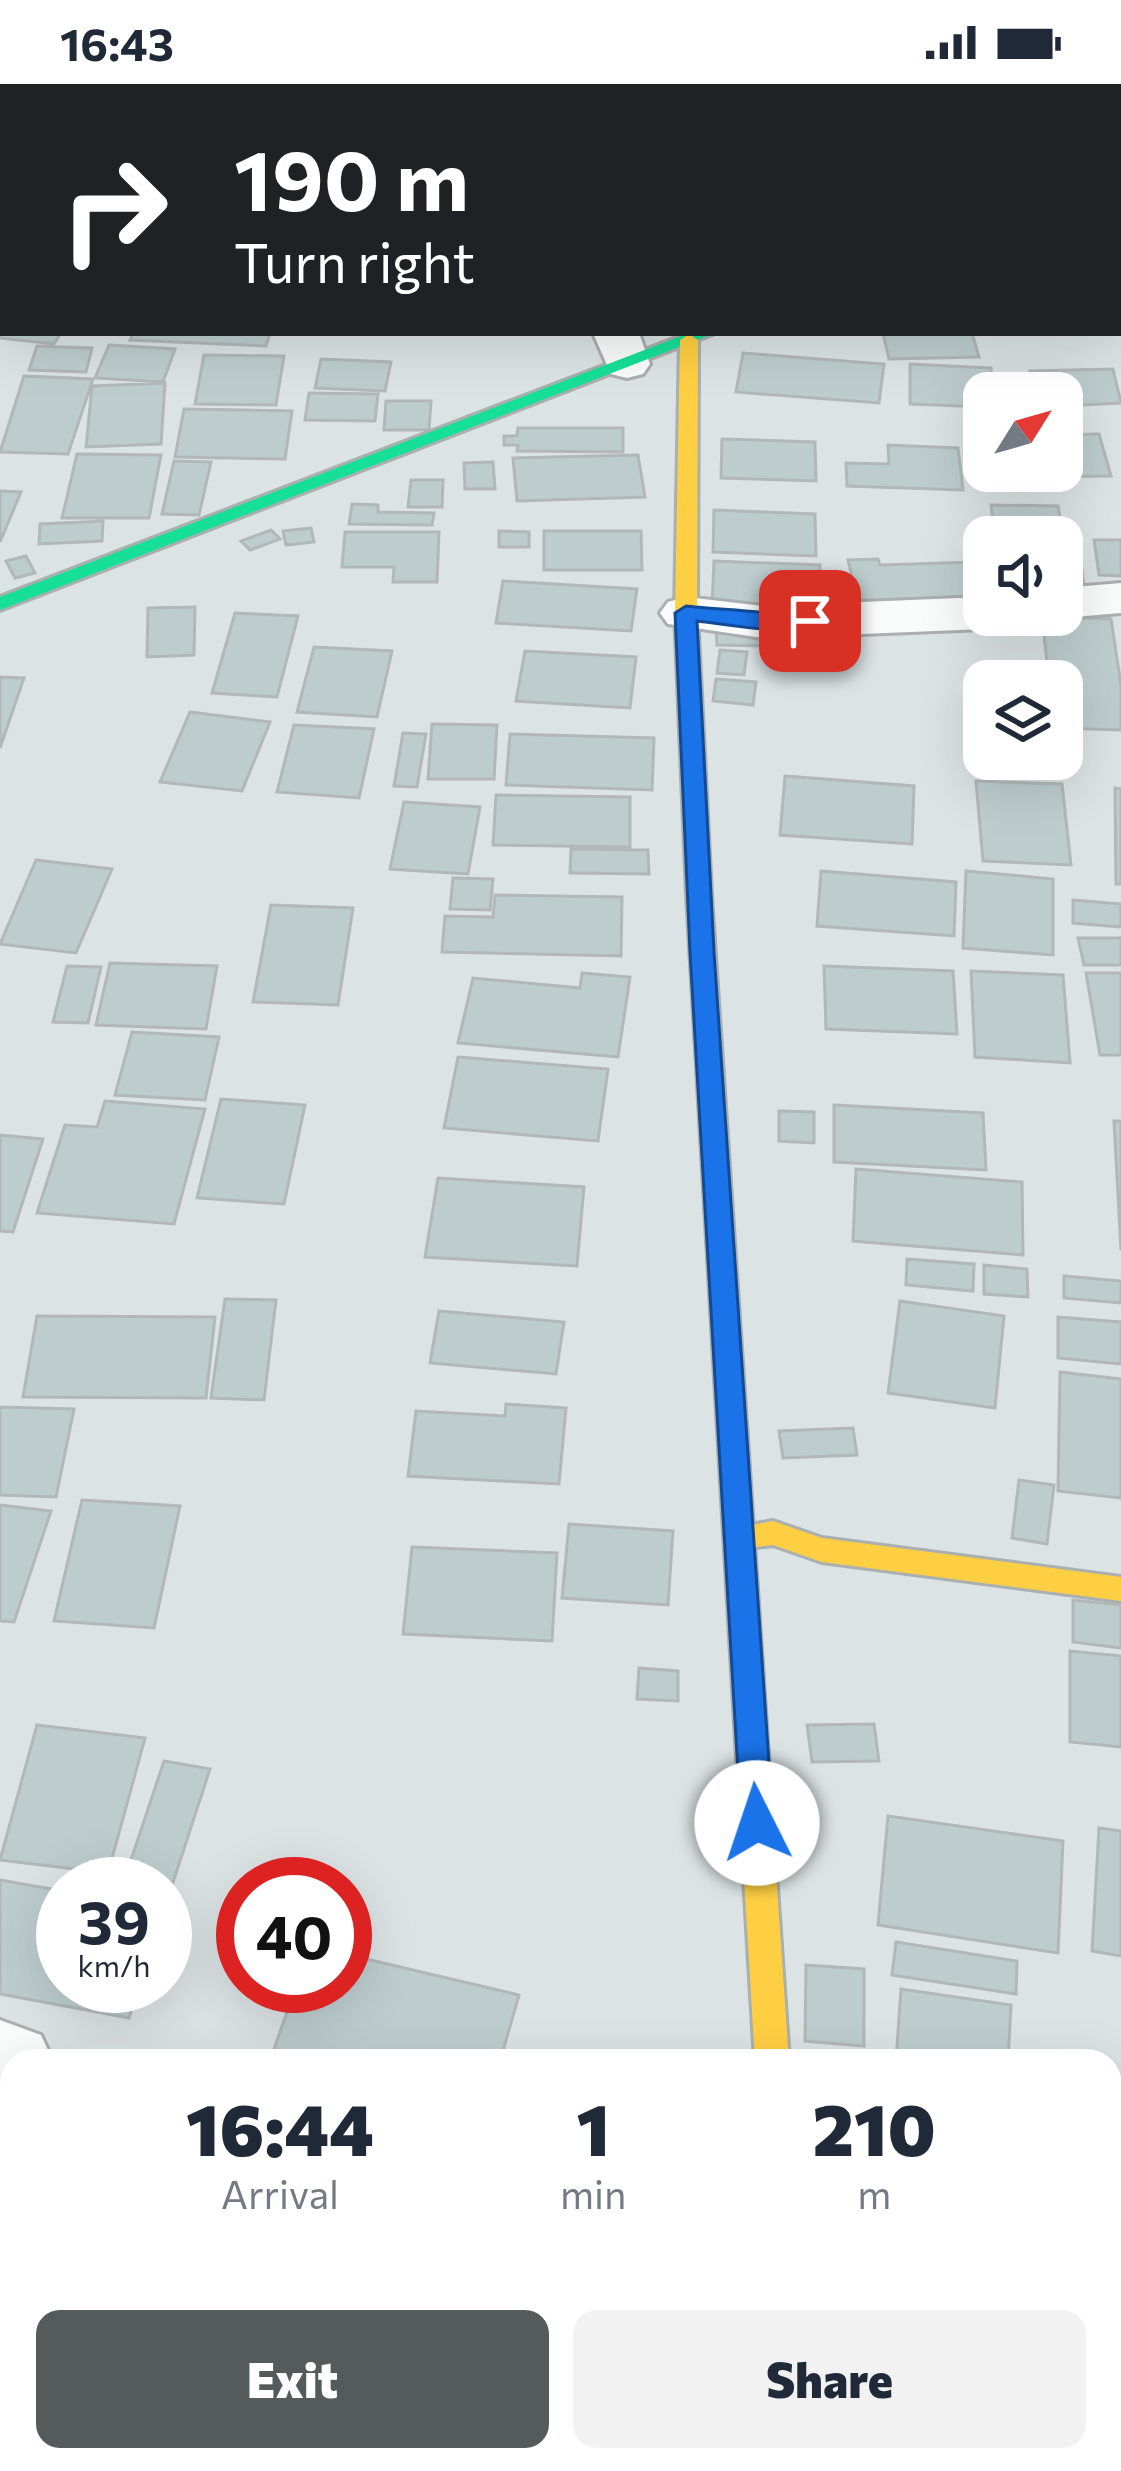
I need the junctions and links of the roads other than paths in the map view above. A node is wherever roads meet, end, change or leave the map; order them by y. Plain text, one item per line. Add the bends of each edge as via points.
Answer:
1 (698, 337) edge
2 (621, 349) edge
3 (1121, 598) edge
4 (1083, 601) edge
5 (0, 604) edge
6 (686, 613) junction
7 (963, 614) edge
8 (739, 1537) junction
9 (1121, 1588) edge
10 (771, 2049) edge

1 - 2 street
1 - 6 street
2 - 5 street
3 - 4 street
6 - 7 street via 764,622
6 - 8 street
8 - 9 street via 773,1533 822,1550
8 - 10 street

